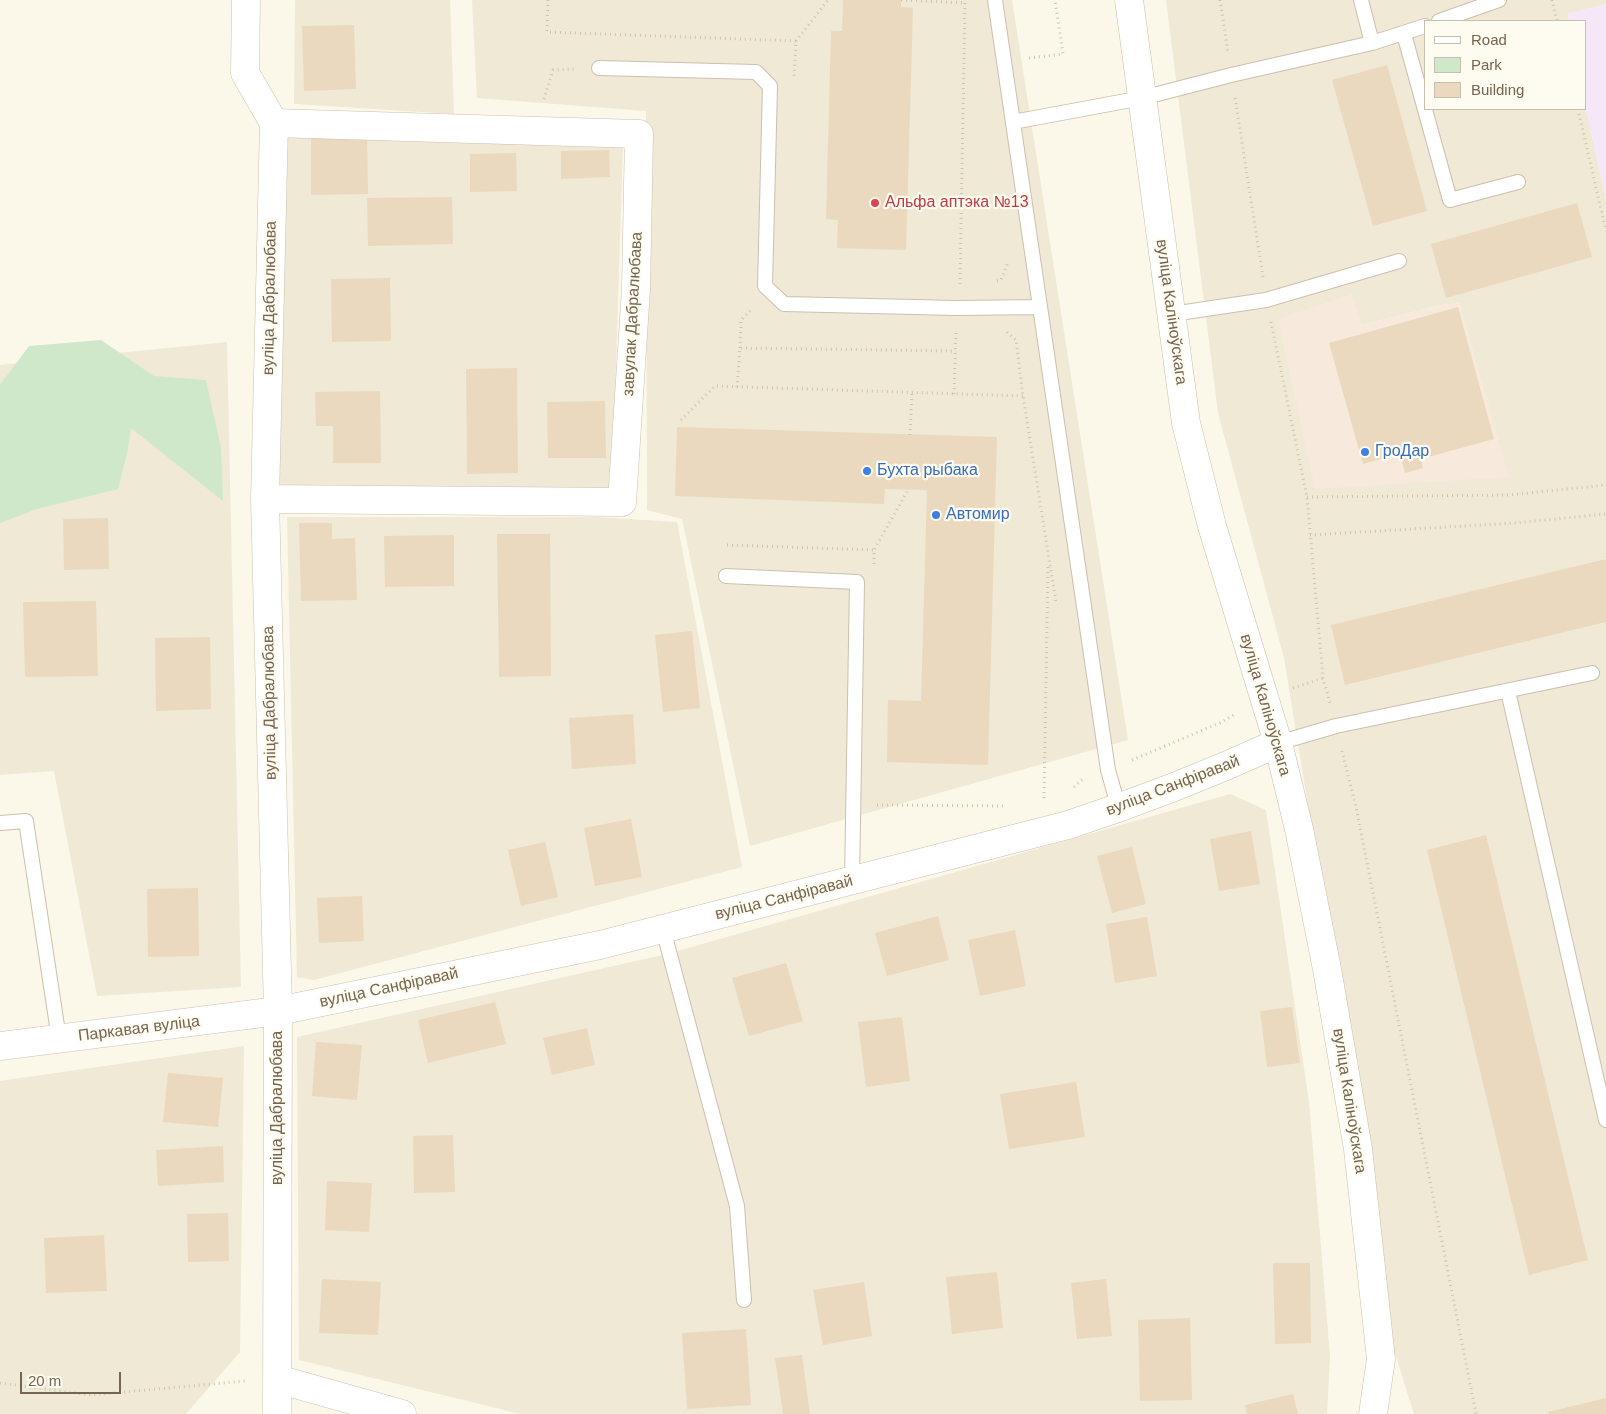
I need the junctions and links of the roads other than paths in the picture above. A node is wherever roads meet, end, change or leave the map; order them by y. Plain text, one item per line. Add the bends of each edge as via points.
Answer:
1 (246, 0) edge
2 (994, 0) edge
3 (1129, 0) edge
4 (1361, 0) edge
5 (1499, 0) edge
6 (1442, 20) edge
7 (1424, 26) edge
8 (1404, 34) junction
9 (1372, 43) junction
10 (599, 68) road end
11 (1142, 98) junction
12 (1424, 106) edge
13 (1425, 110) edge
14 (1013, 122) junction
15 (274, 123) junction
16 (1518, 182) dead end
17 (1399, 261) dead end
18 (1039, 307) junction
19 (1172, 314) junction
20 (265, 499) junction
21 (726, 576) dead end
22 (1592, 673) dead end
23 (1508, 690) junction
24 (1278, 743) junction
25 (1119, 809) junction
26 (0, 823) edge
27 (852, 881) junction
28 (663, 929) junction
29 (278, 1011) junction
30 (58, 1039) junction
31 (0, 1046) edge
32 (1606, 1120) edge
33 (744, 1300) dead end
34 (277, 1379) junction
35 (277, 1414) edge
36 (402, 1414) edge
37 (1374, 1414) edge

1 - 15 street via 245,73
2 - 14 lane
3 - 11 street, вуліца Каліноўскага
4 - 9 lane
5 - 6 lane
7 - 8 lane
8 - 9 lane
8 - 12 lane
9 - 11 lane
10 - 18 lane via 756,72 770,86 764,286 784,304
11 - 14 lane
11 - 19 street, вуліца Каліноўскага
13 - 16 lane via 1450,200
14 - 18 lane
15 - 20 street, вуліца Дабралюбава
15 - 20 street, завулак Дабралюбава via 639,134 636,289 622,502
17 - 19 lane via 1266,300
18 - 25 lane via 1108,770
19 - 24 street, вуліца Каліноўскага via 1186,423 1212,526
20 - 29 street, вуліца Дабралюбава
21 - 27 lane via 857,582
22 - 23 lane
23 - 24 lane via 1336,726
23 - 32 lane
24 - 25 street, вуліца Санфіравай
24 - 37 street, вуліца Каліноўскага via 1327,969 1358,1149 1381,1359
25 - 27 street, вуліца Санфіравай
26 - 30 lane via 26,821
27 - 28 street, вуліца Санфіравай
28 - 29 street, вуліца Санфіравай via 600,946
28 - 33 lane via 737,1206
29 - 30 street, Паркавая вуліца
29 - 34 street, вуліца Дабралюбава
30 - 31 street, Паркавая вуліца
34 - 35 street, вуліца Дабралюбава
34 - 36 street

